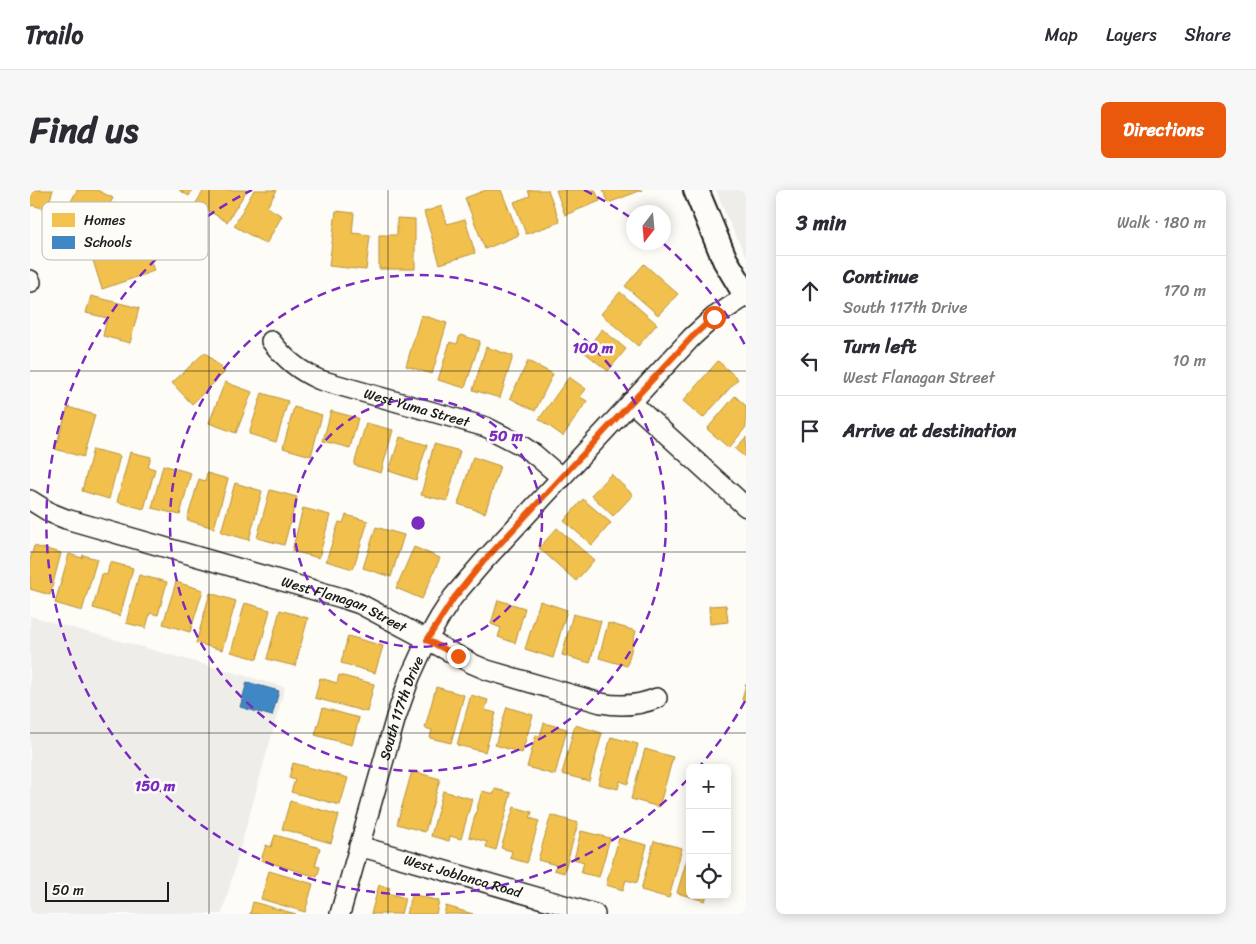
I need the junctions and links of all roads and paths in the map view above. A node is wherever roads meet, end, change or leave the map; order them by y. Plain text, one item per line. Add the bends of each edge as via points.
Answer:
1 (696, 190) edge
2 (746, 295) edge
3 (271, 341) dead end
4 (631, 402) junction
5 (562, 478) junction
6 (30, 500) edge
7 (746, 507) edge
8 (427, 640) junction
9 (657, 698) dead end
10 (359, 846) junction
11 (340, 914) edge
12 (595, 914) edge

1 - 2 street via 725,260
2 - 4 street, South 117th Drive via 703,327
3 - 5 street, West Yuma Street via 305,373 486,427 519,444
4 - 5 street, South 117th Drive
4 - 7 street
5 - 8 street, South 117th Drive via 468,579
6 - 8 street, West Flanagan Street via 66,519 342,598 377,612
8 - 9 street, West Flanagan Street via 487,670 601,703 629,706
8 - 10 street, South 117th Drive via 402,698
10 - 11 street, South 117th Drive
10 - 12 street, West Joblanca Road

